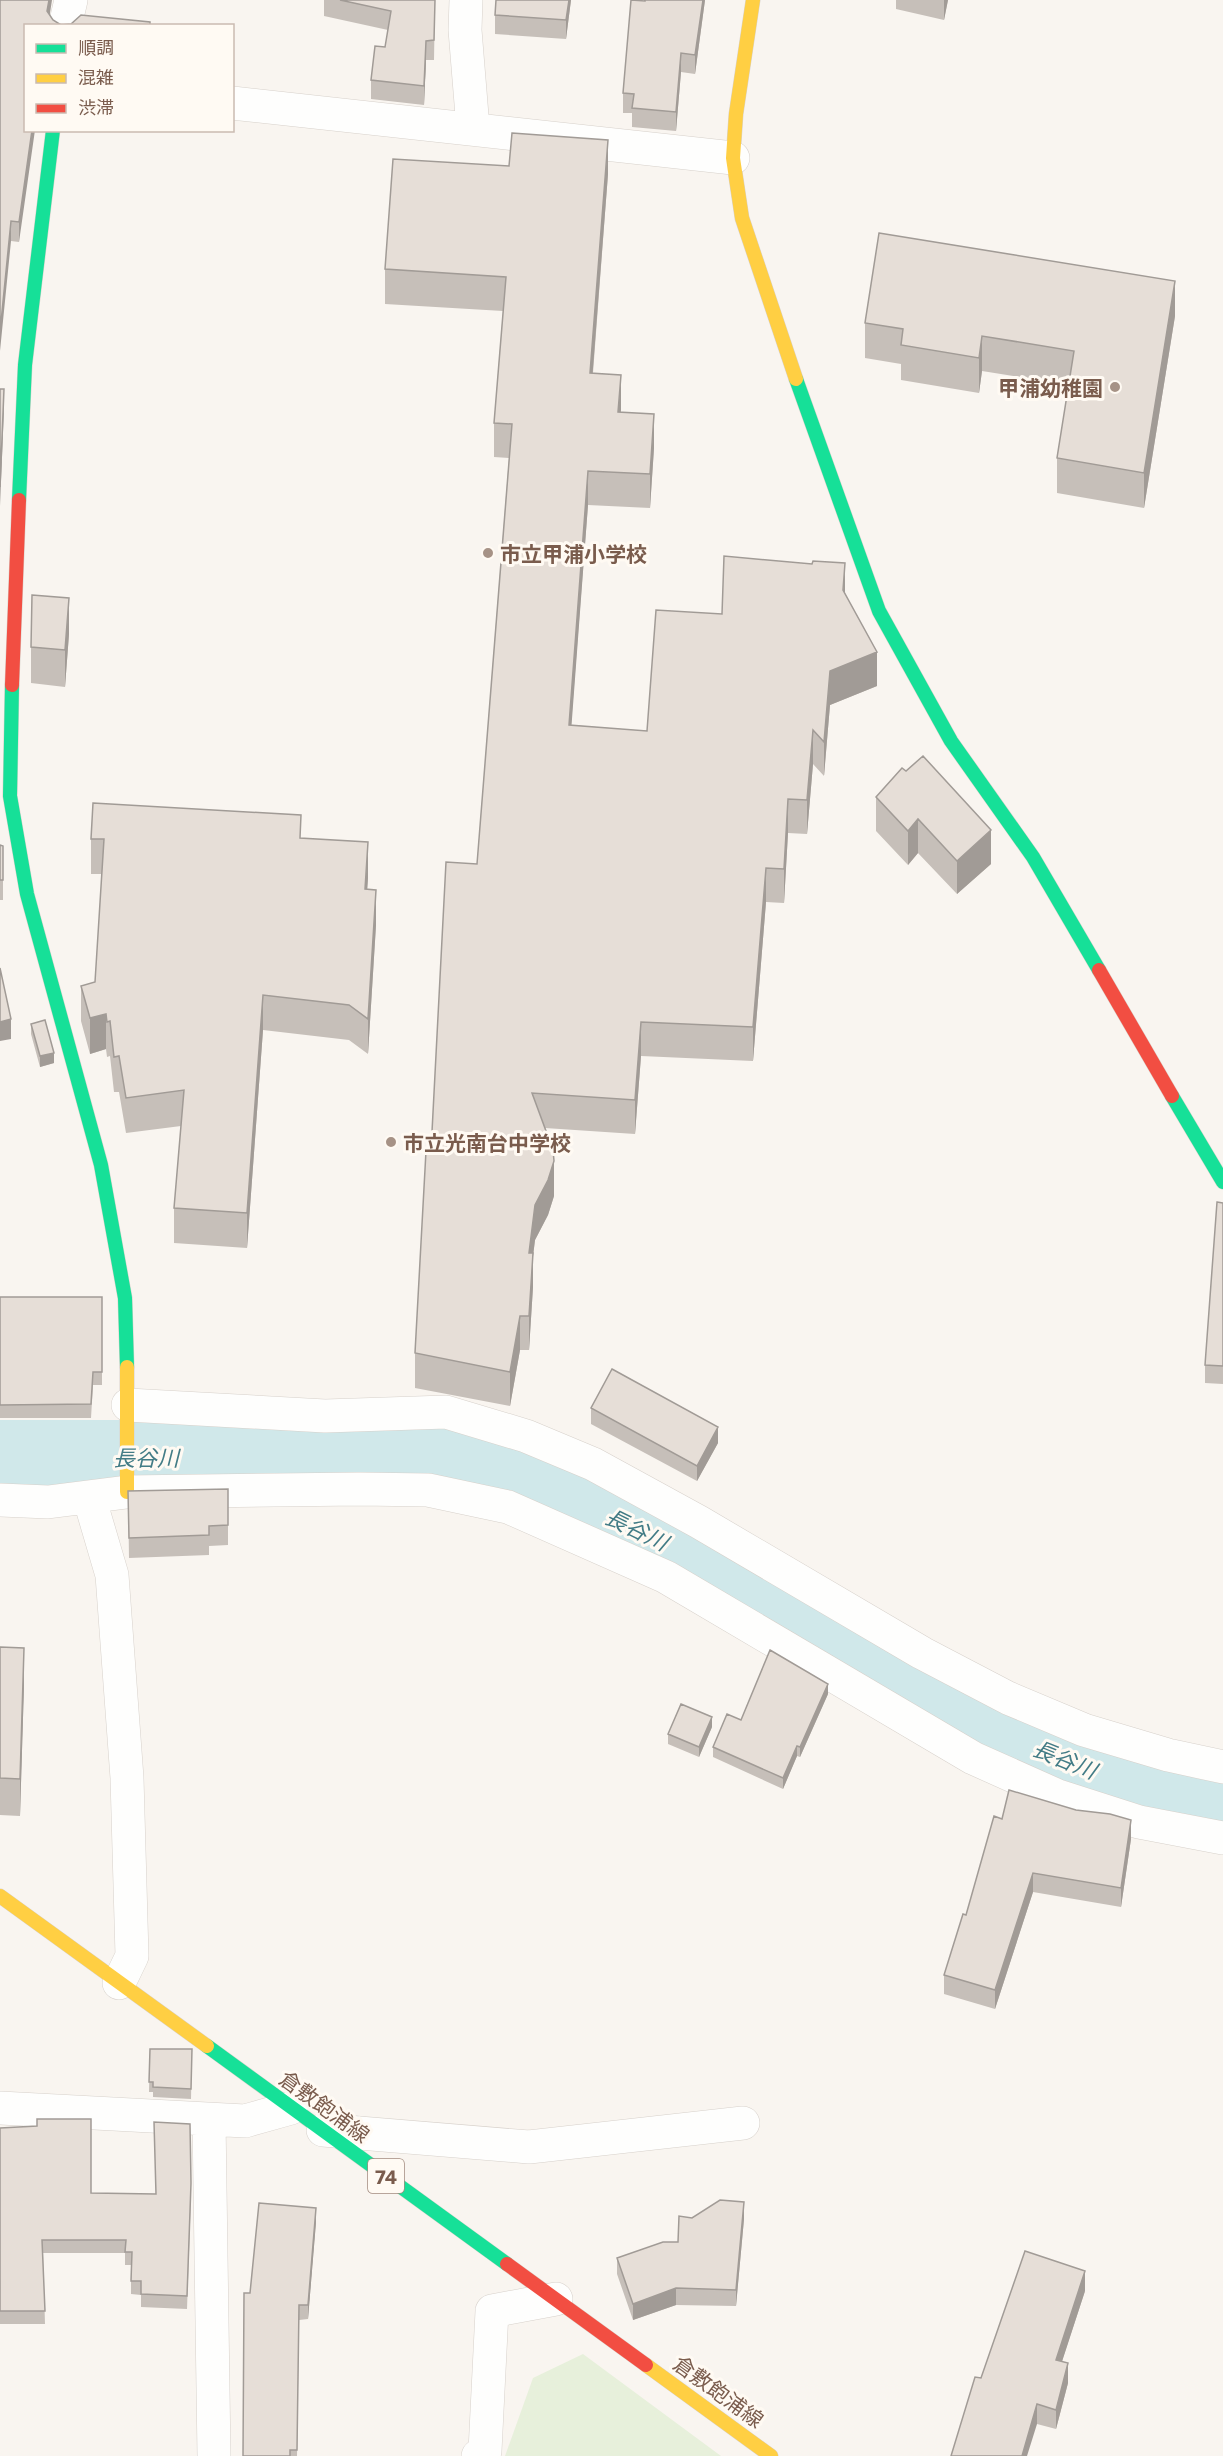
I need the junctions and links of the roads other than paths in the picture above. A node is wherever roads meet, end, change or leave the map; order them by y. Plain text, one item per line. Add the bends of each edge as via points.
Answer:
1 (71, 0) edge
2 (466, 0) edge
3 (753, 0) edge
4 (65, 24) edge
5 (234, 104) edge
6 (473, 128) junction
7 (53, 132) edge
8 (734, 158) junction
9 (1223, 1182) edge
10 (128, 1419) junction
11 (127, 1481) junction
12 (89, 1497) junction
13 (0, 1500) edge
14 (1223, 1767) edge
15 (1223, 1838) edge
16 (0, 1896) edge
17 (119, 1983) junction
18 (0, 2108) edge
19 (291, 2108) junction
20 (209, 2120) junction
21 (743, 2123) dead end
22 (323, 2130) junction
23 (556, 2299) junction
24 (214, 2456) edge
25 (478, 2456) edge
26 (771, 2456) edge

1 - 4 street
2 - 6 street
3 - 8 street via 736,114
5 - 6 street
6 - 8 street
7 - 10 street via 25,365 10,796 27,894 102,1166 125,1298
8 - 9 street via 741,218 879,611 951,741 1033,857
10 - 11 street
10 - 14 street via 446,1412 526,1436 592,1464 689,1516 922,1653 1008,1698 1084,1730
11 - 12 street
11 - 15 street via 428,1490 508,1507 666,1576 973,1758 1058,1796 1138,1822
12 - 13 street via 48,1502
12 - 17 street via 112,1575 127,1778 132,1956
16 - 17 street, 倉敷飽浦線 / 74
17 - 19 street, 倉敷飽浦線 / 74
18 - 20 street
19 - 20 street via 245,2121
19 - 22 street, 倉敷飽浦線 / 74
20 - 24 street
21 - 22 street via 529,2147
22 - 23 street, 倉敷飽浦線 / 74
23 - 25 street via 492,2311 484,2451
23 - 26 street, 倉敷飽浦線 / 74

